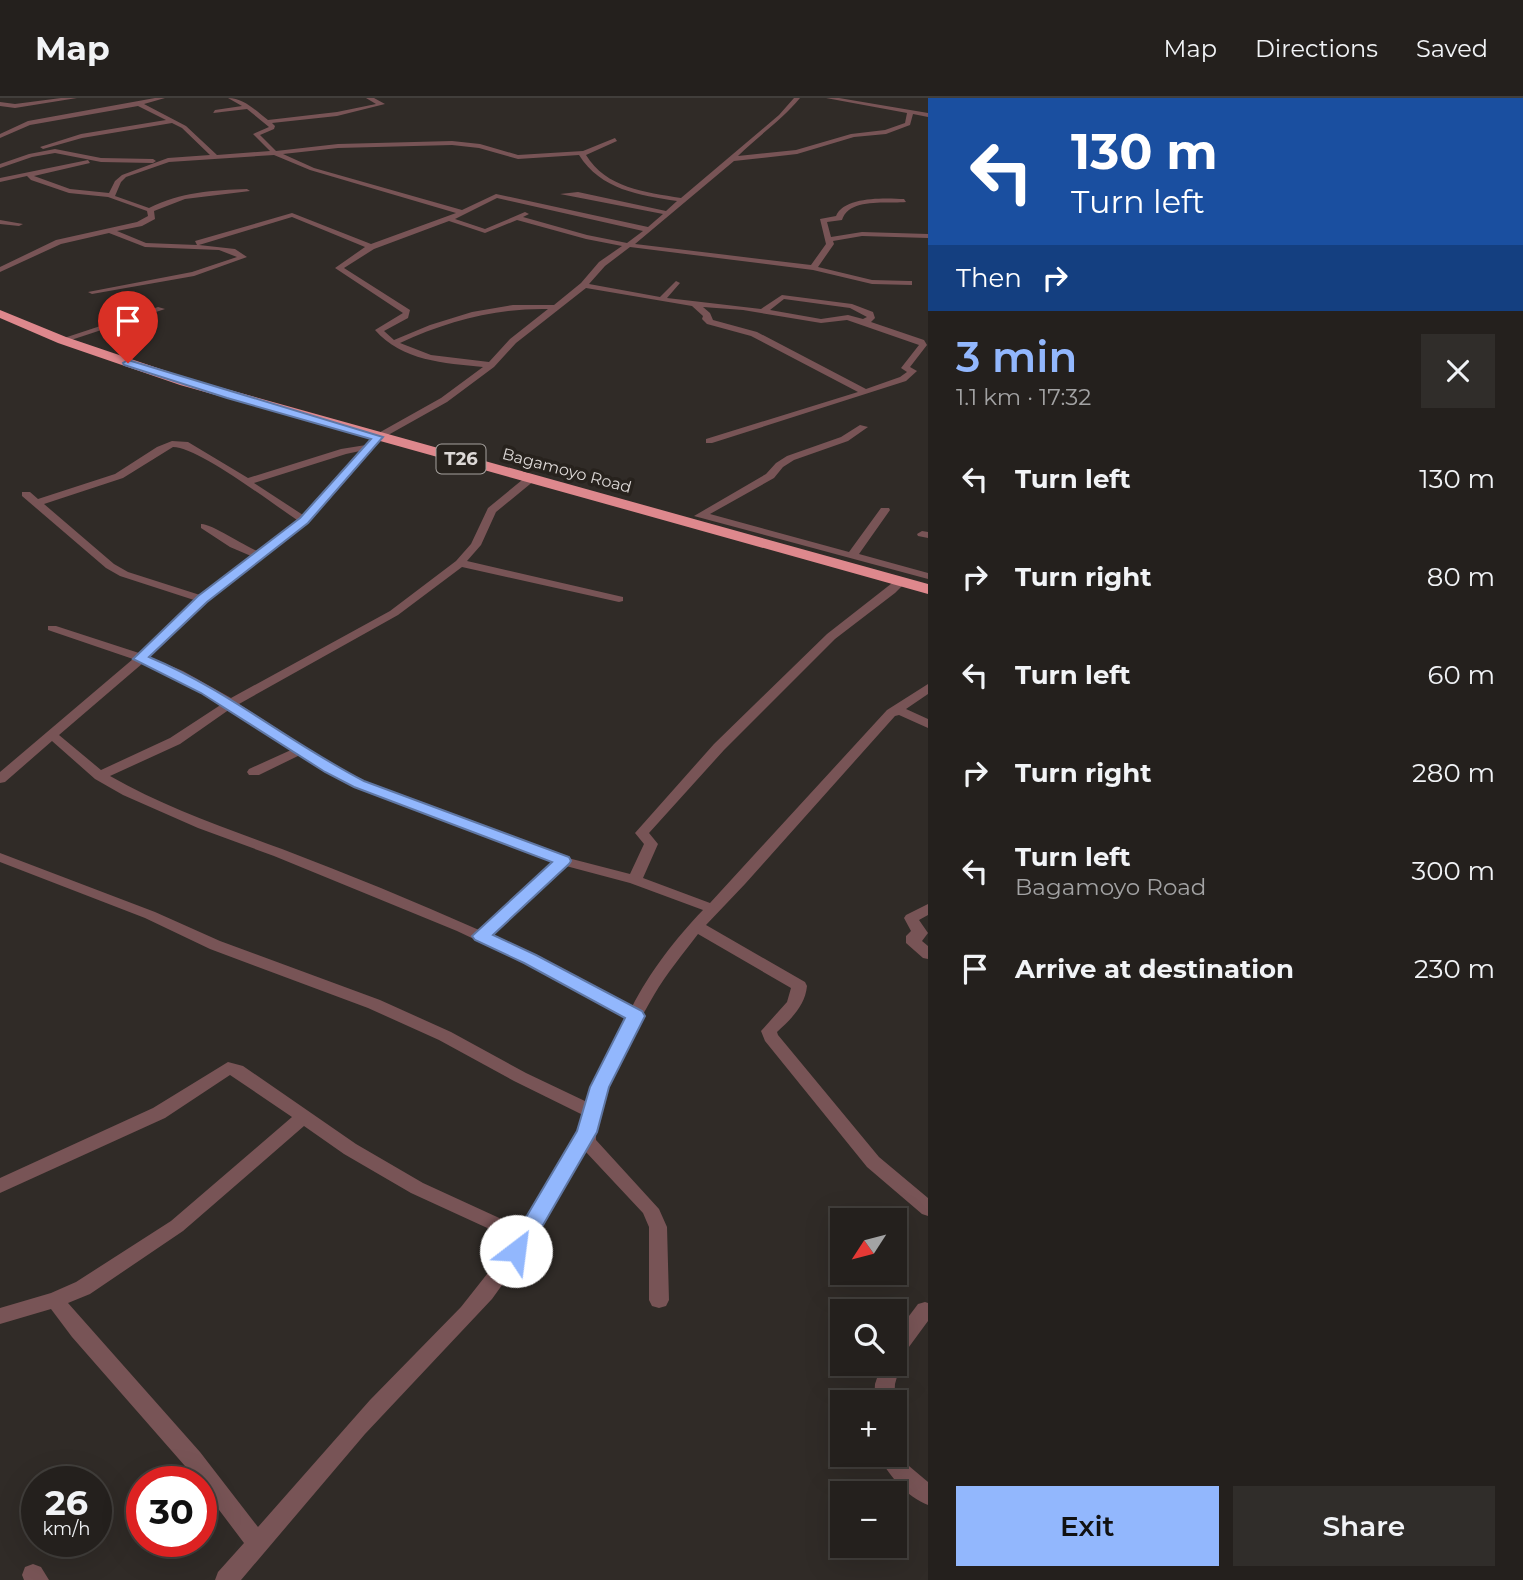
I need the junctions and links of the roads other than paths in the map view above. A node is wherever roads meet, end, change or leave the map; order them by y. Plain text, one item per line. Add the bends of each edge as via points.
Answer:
1 (71, 98) edge
2 (162, 98) edge
3 (231, 98) edge
4 (369, 98) edge
5 (786, 98) edge
6 (829, 98) edge
7 (796, 99) edge
8 (0, 104) edge
9 (135, 104) junction
10 (248, 107) junction
11 (215, 112) dead end
12 (910, 113) junction
13 (928, 115) edge
14 (173, 121) junction
15 (267, 122) junction
16 (184, 127) junction
17 (142, 134) dead end
18 (0, 136) edge
19 (615, 140) dead end
20 (275, 153) junction
21 (583, 153) junction
22 (31, 155) junction
23 (216, 157) junction
24 (732, 159) junction
25 (101, 160) junction
26 (161, 162) junction
27 (0, 166) edge
28 (33, 172) junction
29 (0, 177) edge
30 (247, 191) dead end
31 (563, 194) dead end
32 (112, 195) junction
33 (682, 200) junction
34 (904, 201) dead end
35 (545, 206) junction
36 (150, 210) junction
37 (461, 212) junction
38 (668, 213) junction
39 (517, 218) junction
40 (449, 219) junction
41 (0, 222) edge
42 (19, 224) dead end
43 (108, 230) junction
44 (649, 230) junction
45 (928, 236) edge
46 (831, 239) junction
47 (189, 245) junction
48 (628, 245) junction
49 (371, 247) junction
50 (813, 268) junction
51 (0, 270) edge
52 (676, 283) dead end
53 (909, 283) dead end
54 (584, 285) junction
55 (92, 292) dead end
56 (661, 300) junction
57 (695, 305) junction
58 (556, 307) junction
59 (161, 309) dead end
60 (763, 311) junction
61 (0, 314) edge
62 (865, 322) junction
63 (62, 340) junction
64 (394, 343) junction
65 (491, 365) junction
66 (865, 392) junction
67 (863, 427) dead end
68 (709, 440) dead end
69 (373, 442) junction
70 (531, 478) junction
71 (246, 482) junction
72 (26, 494) dead end
73 (36, 503) junction
74 (885, 510) dead end
75 (695, 518) junction
76 (304, 520) junction
77 (205, 526) dead end
78 (853, 554) junction
79 (258, 555) junction
80 (460, 564) junction
81 (928, 576) edge
82 (900, 582) junction
83 (928, 589) edge
84 (619, 598) dead end
85 (202, 599) junction
86 (52, 628) dead end
87 (140, 659) junction
88 (928, 688) edge
89 (230, 704) junction
90 (895, 711) junction
91 (928, 724) edge
92 (52, 735) junction
93 (301, 750) junction
94 (254, 772) dead end
95 (100, 776) junction
96 (0, 779) edge
97 (0, 857) edge
98 (563, 861) junction
99 (635, 880) junction
100 (713, 909) junction
101 (928, 909) edge
102 (696, 926) junction
103 (481, 936) junction
104 (928, 954) edge
105 (636, 1016) junction
106 (592, 1112) junction
107 (303, 1117) junction
108 (587, 1132) junction
109 (0, 1186) edge
110 (928, 1209) edge
111 (516, 1251) junction
112 (55, 1300) junction
113 (659, 1300) dead end
114 (925, 1310) dead end
115 (0, 1316) edge
116 (907, 1334) edge
117 (898, 1467) edge
118 (928, 1496) edge
119 (258, 1545) junction
120 (226, 1580) edge

1 - 8 street
2 - 9 street
3 - 10 street
4 - 15 street via 382,104
5 - 7 street
6 - 12 street
7 - 24 street
9 - 14 street
9 - 18 street via 96,107 28,123
10 - 11 street
10 - 15 street
12 - 13 street
12 - 24 street via 908,124 891,131 853,135 797,152
14 - 16 street
14 - 22 street via 66,140
15 - 20 street via 272,128 256,136
16 - 17 street
16 - 23 street
19 - 21 street
20 - 21 street via 452,143 518,157
20 - 23 street
20 - 37 street via 330,175
21 - 33 street via 594,172 616,185
22 - 25 street via 55,151
22 - 27 street
23 - 26 street
24 - 33 street
25 - 26 street
25 - 28 street
26 - 32 street via 124,176
28 - 29 street
28 - 32 street via 33,179 69,191
30 - 36 street via 200,196
31 - 38 street
32 - 36 street via 117,201
33 - 38 street
34 - 46 street via 873,201 846,208 839,218 823,221
35 - 37 street via 496,196
35 - 39 street
35 - 44 street
36 - 43 street via 152,217 144,222
37 - 40 street
38 - 44 street
39 - 40 street via 485,231
39 - 48 street
40 - 49 street
41 - 42 street
43 - 47 street via 139,244
43 - 51 street via 59,242
44 - 48 street
45 - 46 street via 862,234
46 - 50 street
47 - 49 street via 292,215
47 - 55 street via 243,257 194,274
48 - 50 street
48 - 54 street
49 - 64 street via 339,269 407,312 379,330
50 - 53 street via 872,282
52 - 56 street
54 - 56 street
54 - 58 street
56 - 57 street
57 - 60 street
57 - 66 street via 707,315 706,320 754,334
58 - 64 street via 518,306 455,317
58 - 65 street
59 - 63 street
60 - 62 street via 821,321 842,317
60 - 62 street via 782,297 794,297 857,307 870,314
61 - 63 highway, Bagamoyo Road / T26
62 - 66 street via 923,345 905,365 911,374
63 - 69 highway, Bagamoyo Road / T26
64 - 65 street via 421,354
65 - 69 street via 444,400
66 - 68 street
67 - 75 street via 854,436 789,459 770,476
69 - 70 highway, Bagamoyo Road / T26
69 - 71 street
69 - 76 street
70 - 75 highway, Bagamoyo Road / T26
70 - 80 street via 492,510 476,545
71 - 73 street via 191,446 177,443 119,476
71 - 76 street
72 - 73 street
73 - 85 street via 110,566
74 - 78 street
75 - 78 street
75 - 82 highway, Bagamoyo Road / T26
76 - 79 street
77 - 79 street
78 - 81 street
79 - 85 street
80 - 84 street
80 - 89 street via 394,613
82 - 83 highway, Bagamoyo Road / T26
82 - 99 street via 879,602 834,630 642,833 651,844
85 - 87 street
86 - 87 street
87 - 89 street via 178,674
87 - 92 street
88 - 90 street
89 - 93 street
89 - 95 street via 175,741
90 - 91 street
90 - 100 street
92 - 95 street
92 - 96 street
93 - 94 street
93 - 98 street via 359,784
95 - 103 street via 203,825
97 - 106 street via 374,1004
98 - 99 street
98 - 103 street
99 - 100 street
100 - 102 street
101 - 104 street via 911,918 920,933 914,936 914,943
102 - 105 street via 647,993
102 - 110 street via 799,986 791,1007 769,1031 771,1037 873,1162
103 - 105 street
105 - 106 street
106 - 108 street
107 - 109 street via 228,1068 159,1113
107 - 111 street via 417,1188 502,1227
107 - 112 street via 177,1226 83,1288
108 - 111 street
108 - 113 street via 592,1150 621,1176 658,1227
111 - 119 street via 503,1272 368,1415
112 - 115 street
112 - 119 street via 75,1331 222,1492
114 - 116 street
117 - 118 street
119 - 120 street

